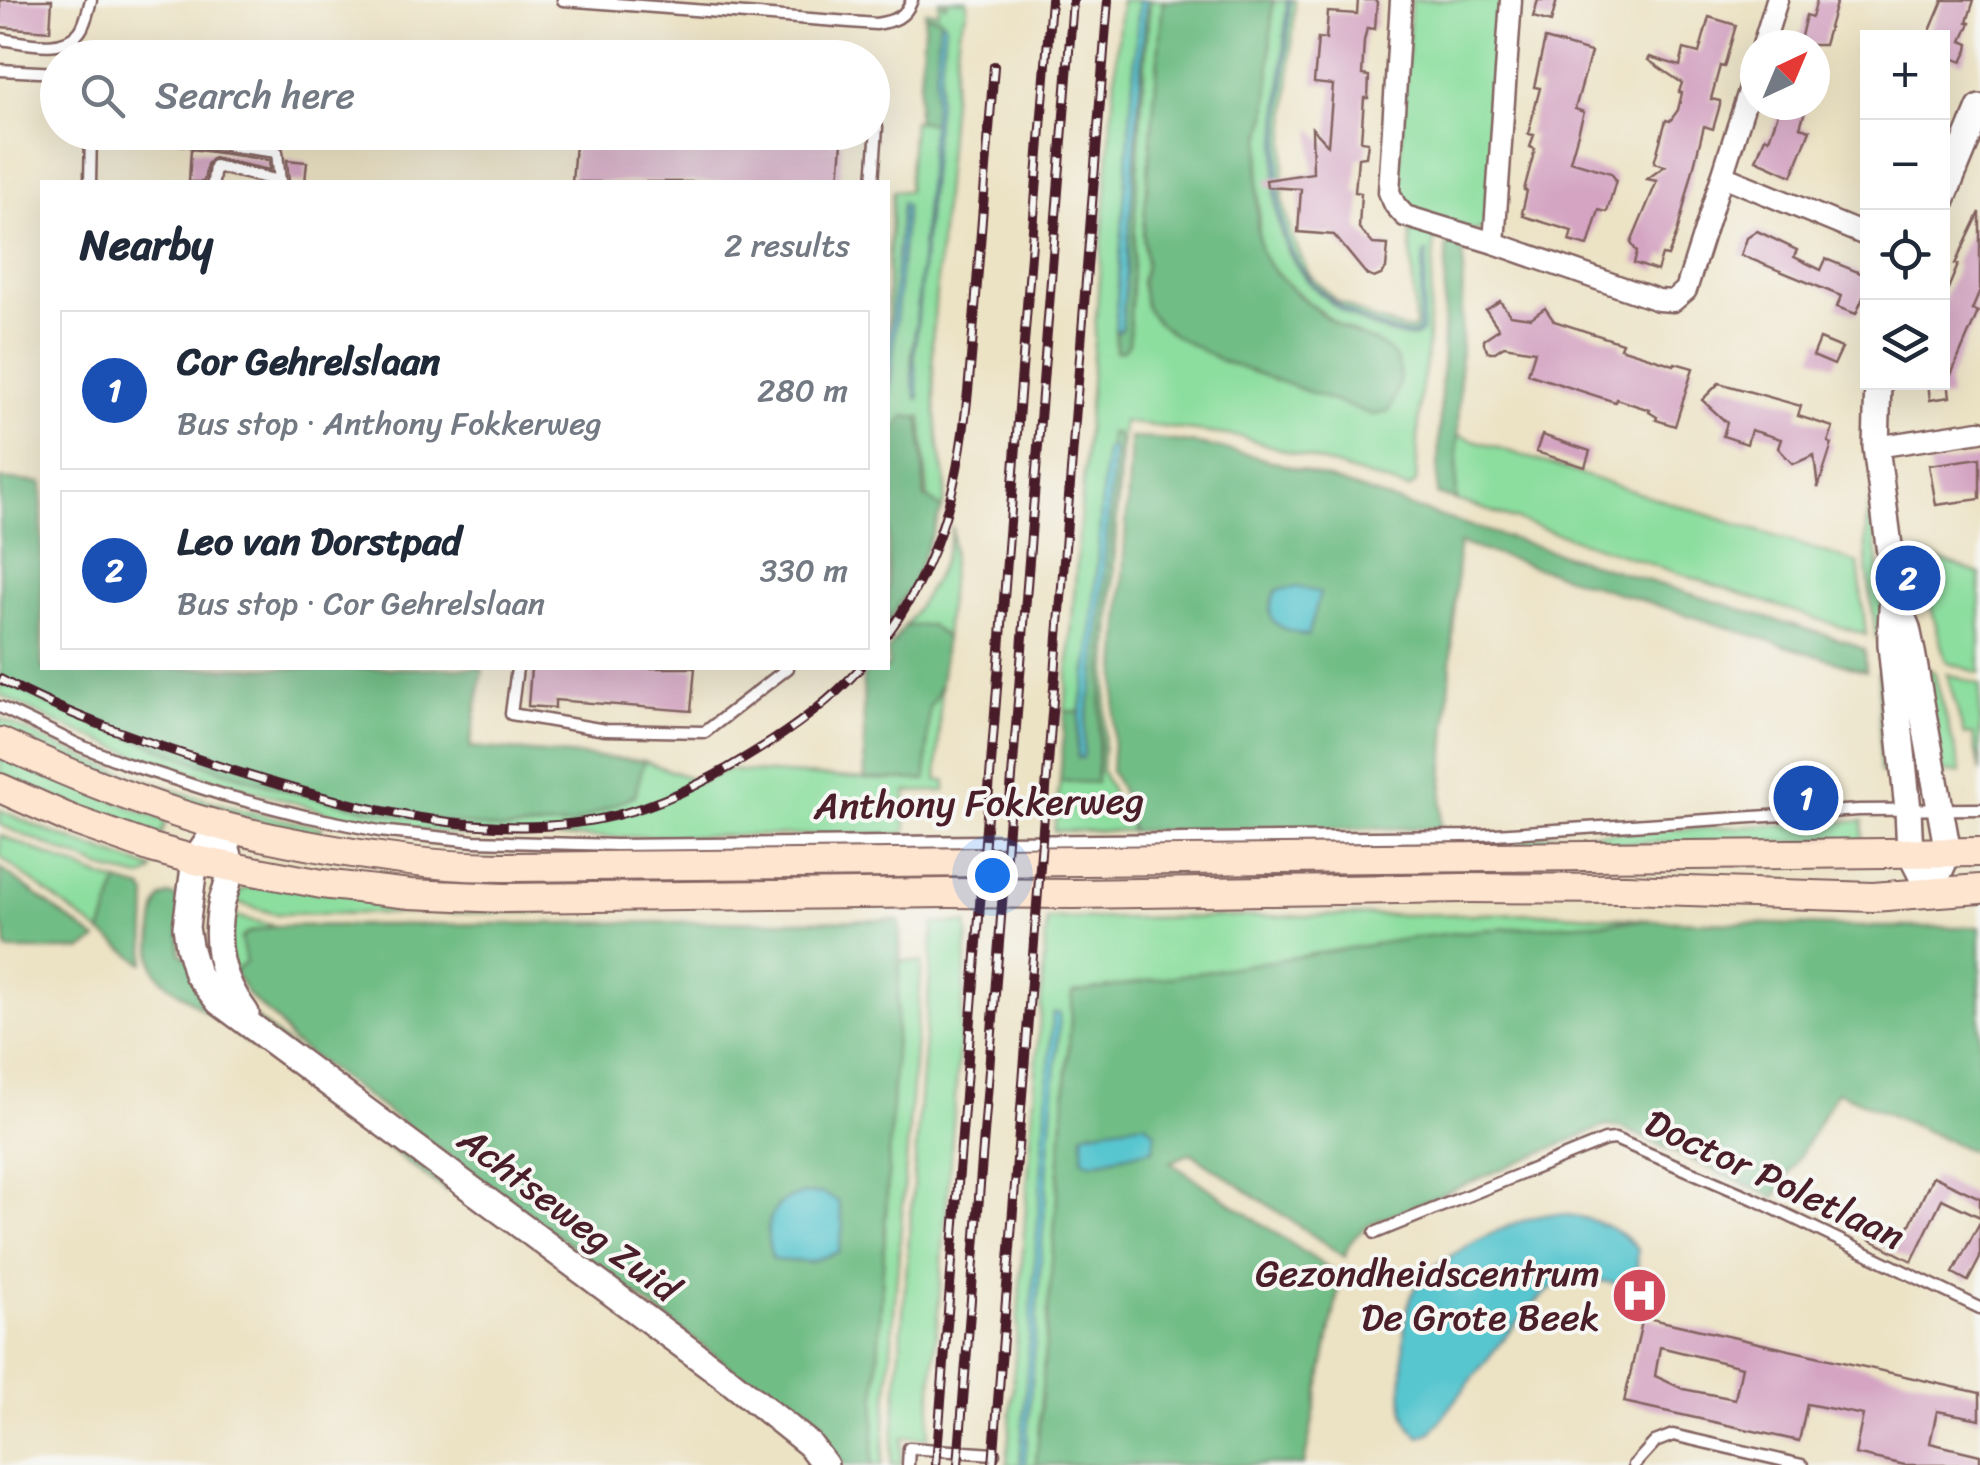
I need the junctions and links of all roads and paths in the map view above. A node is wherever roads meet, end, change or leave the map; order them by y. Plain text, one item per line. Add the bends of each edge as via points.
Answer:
1 (91, 0) edge
2 (563, 0) edge
3 (912, 0) edge
4 (1401, 0) edge
5 (1512, 0) edge
6 (1777, 0) edge
7 (1768, 30) edge
8 (0, 40) edge
9 (72, 40) edge
10 (40, 43) edge
11 (0, 70) edge
12 (40, 72) edge
13 (1980, 108) edge
14 (1741, 120) edge
15 (91, 150) edge
16 (263, 150) edge
17 (876, 150) edge
18 (1724, 176) junction
19 (255, 179) edge
20 (90, 180) edge
21 (213, 180) edge
22 (280, 180) edge
23 (873, 180) edge
24 (1950, 181) edge
25 (1860, 233) edge
26 (1494, 244) junction
27 (1878, 390) edge
28 (1980, 431) edge
29 (1876, 446) junction
30 (1894, 598) junction
31 (517, 670) edge
32 (785, 670) edge
33 (0, 707) edge
34 (0, 742) edge
35 (0, 788) edge
36 (1941, 809) junction
37 (1980, 809) edge
38 (1908, 810) junction
39 (219, 826) junction
40 (1910, 852) junction
41 (1980, 852) edge
42 (1948, 853) junction
43 (196, 860) junction
44 (231, 868) junction
45 (1980, 890) edge
46 (1930, 892) junction
47 (262, 1032) junction
48 (1374, 1233) dead end
49 (1980, 1308) edge
50 (994, 1454) dead end
51 (824, 1465) edge
52 (908, 1465) edge
53 (1634, 1465) edge
54 (1802, 1465) edge

1 - 9 lane
2 - 3 lane via 876,24 906,13
4 - 26 street via 1388,192 1405,216
5 - 26 street
6 - 7 street
8 - 10 lane
11 - 12 lane
13 - 24 street
14 - 18 street
15 - 20 lane
16 - 22 lane via 278,152
17 - 23 lane
18 - 25 street
18 - 26 street via 1686,290 1672,302
19 - 21 lane via 215,166
27 - 29 street
28 - 29 street
29 - 30 street
30 - 36 street via 1907,628
30 - 38 street via 1891,645
31 - 32 lane via 511,714 605,730 704,732
33 - 38 lane, Anthony Fokkerweg via 81,746 223,794 360,828 474,840 616,845 1465,836
34 - 39 main road, Anthony Fokkerweg
35 - 43 main road
36 - 37 lane, Anthony Fokkerweg
36 - 38 lane, Anthony Fokkerweg
36 - 42 street
38 - 40 street
39 - 40 main road, Anthony Fokkerweg via 410,861 503,866
39 - 43 street, Achtseweg Zuid
39 - 44 street, Achtseweg Zuid
40 - 42 main road, Anthony Fokkerweg
40 - 46 street
41 - 42 main road, Anthony Fokkerweg
42 - 46 street
43 - 44 main road
43 - 47 street, Achtseweg Zuid via 186,927 197,974 229,1010
44 - 46 main road via 368,891 504,898 1463,888 1873,897
44 - 47 street, Achtseweg Zuid via 219,956 234,997
45 - 46 main road
47 - 51 street, Achtseweg Zuid via 763,1406
48 - 49 lane, Doctor Poletlaan via 1615,1139
50 - 52 lane via 909,1448
53 - 54 lane via 1655,1442 1673,1435

